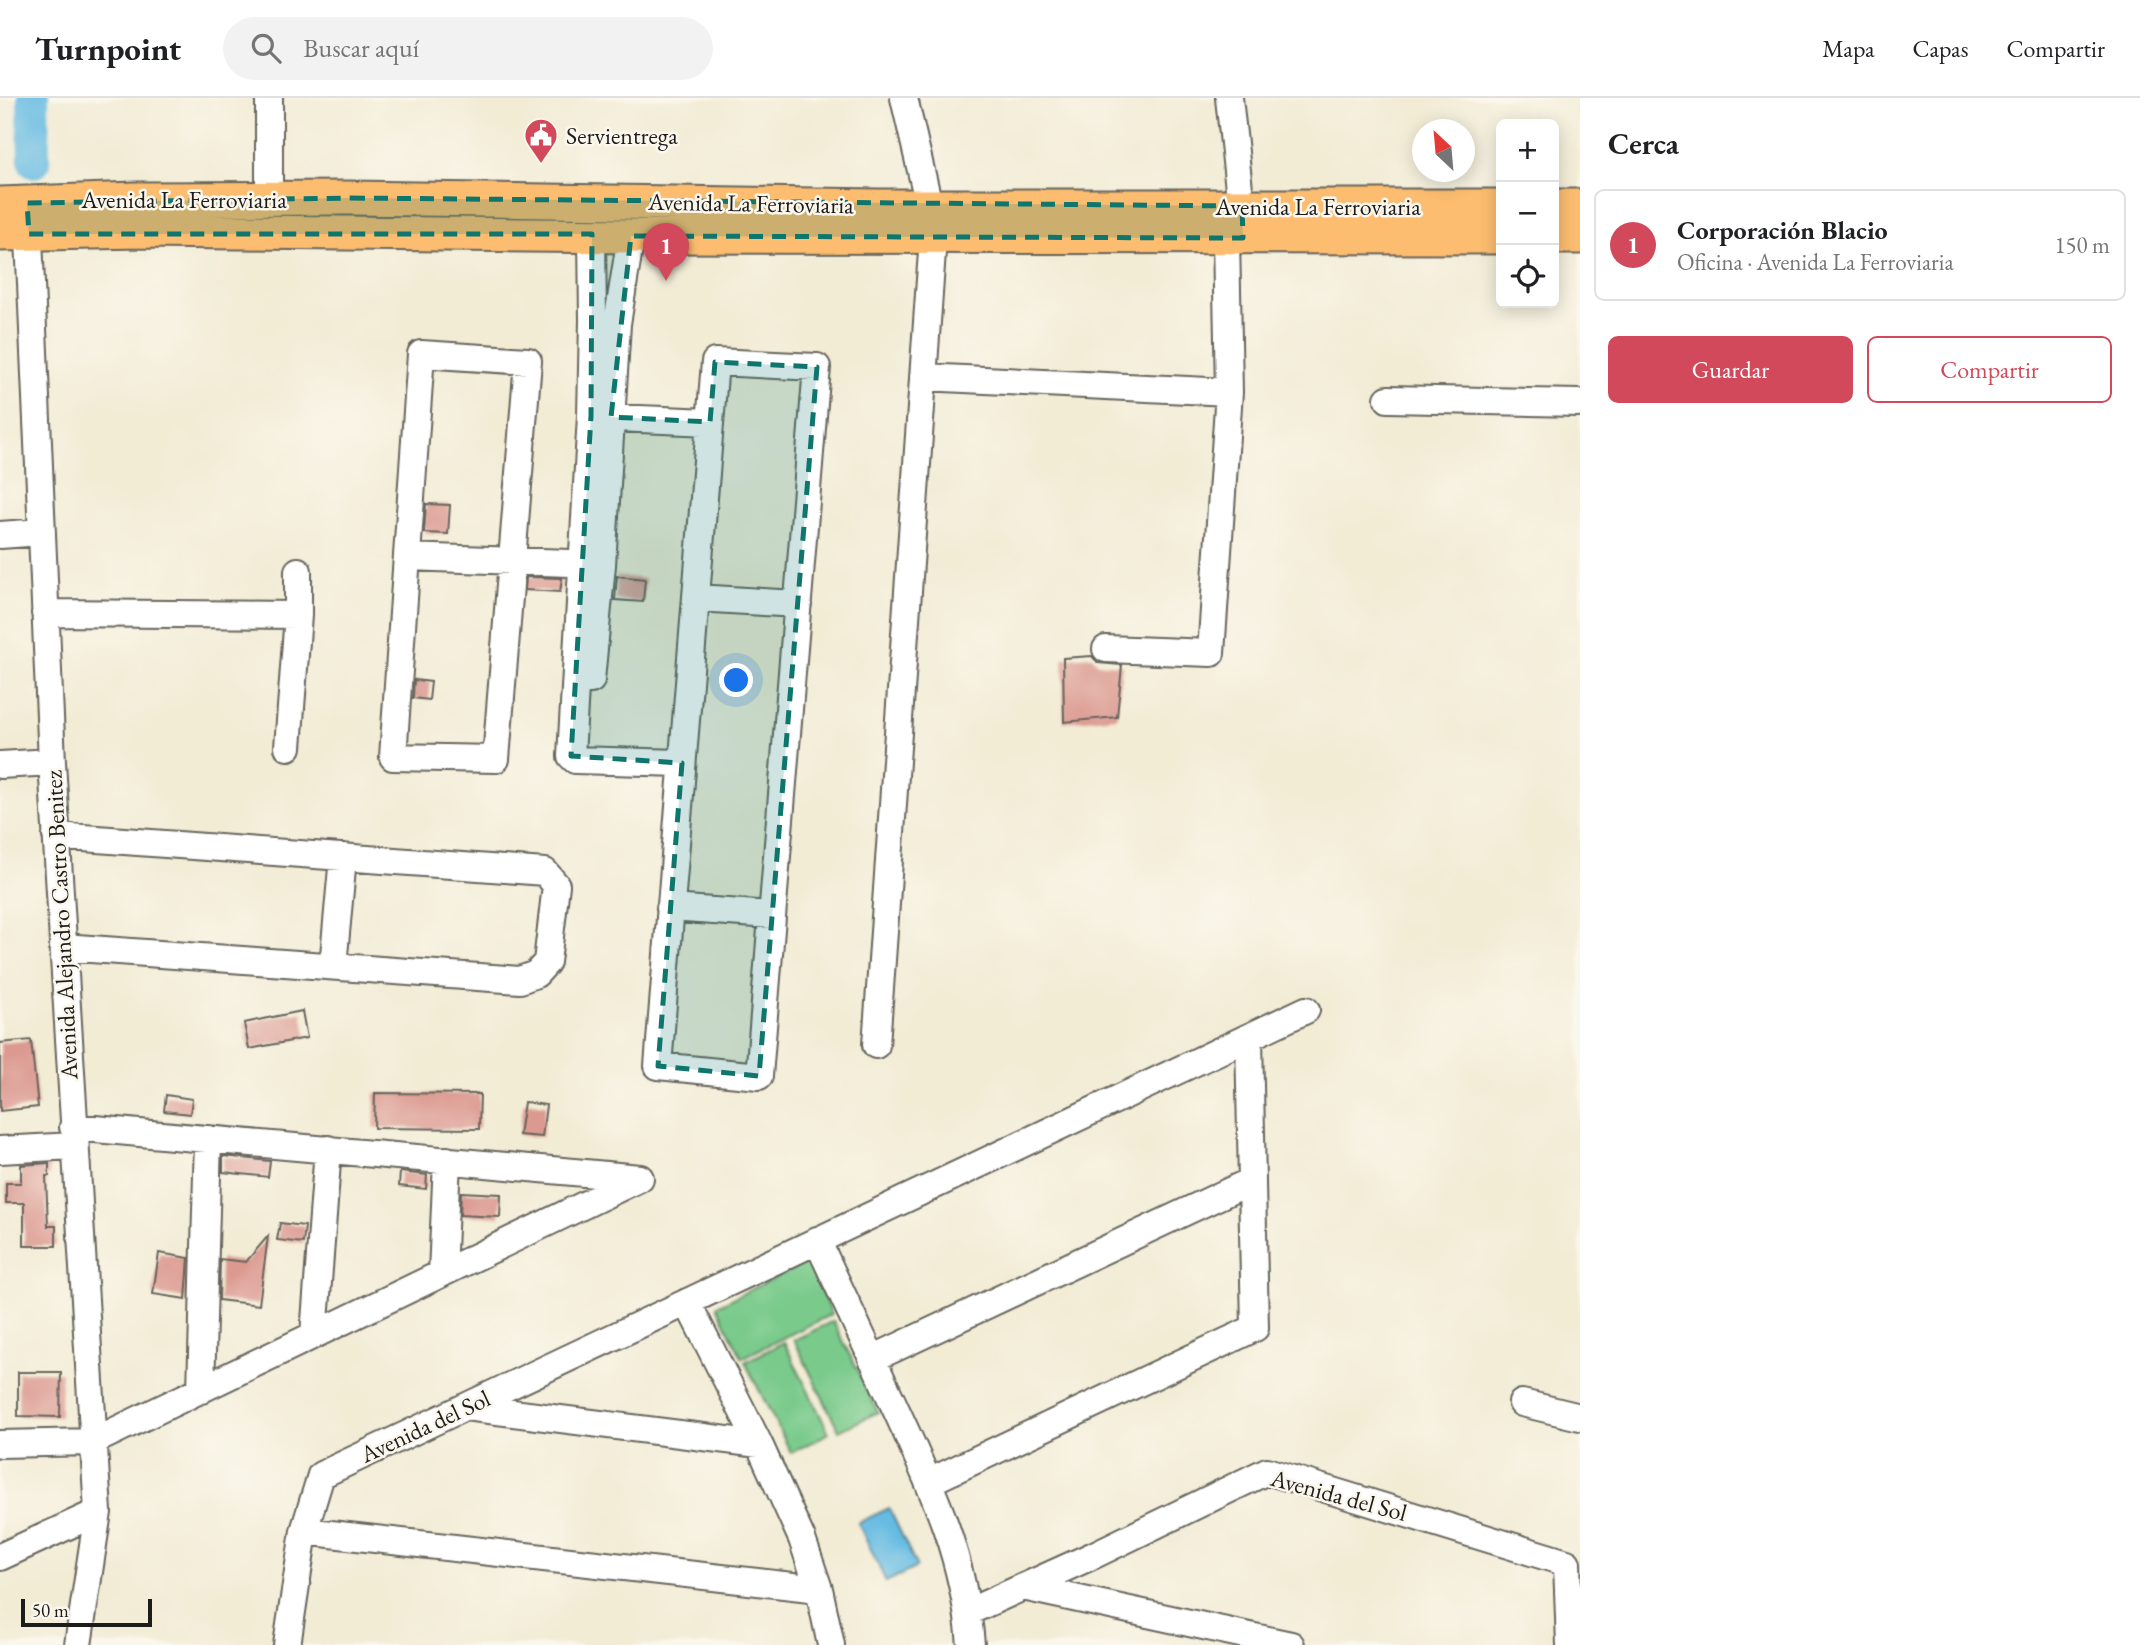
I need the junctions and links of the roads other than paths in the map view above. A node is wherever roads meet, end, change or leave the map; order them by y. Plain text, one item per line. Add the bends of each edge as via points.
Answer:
1 (269, 98) edge
2 (904, 98) edge
3 (1229, 98) edge
4 (269, 199) junction
5 (1398, 206) junction
6 (1496, 206) edge
7 (1559, 206) edge
8 (1580, 206) edge
9 (14, 219) edge
10 (931, 221) junction
11 (1237, 227) junction
12 (592, 234) junction
13 (631, 236) junction
14 (1496, 237) edge
15 (1559, 237) edge
16 (1580, 237) edge
17 (1311, 238) junction
18 (923, 377) junction
19 (1229, 392) junction
20 (1388, 399) dead end
21 (1580, 403) edge
22 (601, 417) junction
23 (710, 422) junction
24 (41, 532) junction
25 (0, 535) edge
26 (407, 557) junction
27 (514, 561) junction
28 (591, 564) junction
29 (298, 571) dead end
30 (696, 598) junction
31 (798, 604) junction
32 (45, 613) junction
33 (298, 615) junction
34 (1106, 649) dead end
35 (288, 747) dead end
36 (52, 762) junction
37 (682, 763) junction
38 (0, 765) edge
39 (56, 836) junction
40 (343, 857) junction
41 (670, 908) junction
42 (772, 915) junction
43 (63, 947) junction
44 (333, 966) junction
45 (1306, 1010) dead end
46 (1249, 1037) junction
47 (876, 1045) dead end
48 (74, 1137) junction
49 (208, 1139) junction
50 (0, 1150) edge
51 (328, 1150) junction
52 (447, 1160) junction
53 (1251, 1181) junction
54 (817, 1240) junction
55 (442, 1273) junction
56 (687, 1302) junction
57 (314, 1335) junction
58 (872, 1359) junction
59 (201, 1390) junction
60 (1522, 1403) dead end
61 (465, 1407) junction
62 (1580, 1417) edge
63 (92, 1442) junction
64 (0, 1444) edge
65 (759, 1444) junction
66 (929, 1482) junction
67 (98, 1512) junction
68 (304, 1531) junction
69 (1094, 1555) junction
70 (0, 1557) edge
71 (1023, 1587) junction
72 (819, 1589) junction
73 (1086, 1600) junction
74 (968, 1612) junction
75 (79, 1645) edge
76 (287, 1645) edge
77 (831, 1645) edge
78 (971, 1645) edge
79 (1291, 1645) edge
80 (1570, 1645) edge

1 - 4 street
2 - 10 street
3 - 11 street
4 - 9 main road, Avenida La Ferroviaria via 110,199
4 - 10 main road, Avenida La Ferroviaria
5 - 6 main road, Avenida La Ferroviaria
5 - 11 main road, Avenida La Ferroviaria
5 - 17 main road via 1368,218 1305,221 1303,232
7 - 8 main road
9 - 12 main road, Avenida La Ferroviaria via 139,231
9 - 24 street, Avenida Alejandro Castro Benitez
10 - 11 main road, Avenida La Ferroviaria
10 - 13 main road, Avenida La Ferroviaria
10 - 18 street
11 - 17 main road, Avenida La Ferroviaria
11 - 19 street
12 - 13 main road, Avenida La Ferroviaria
12 - 22 street
13 - 22 street
14 - 17 main road, Avenida La Ferroviaria
15 - 16 main road
18 - 19 street
18 - 47 street
19 - 34 street via 1211,653
20 - 21 street
22 - 23 street
22 - 28 street
23 - 30 street
23 - 31 street via 715,362 817,367
24 - 25 street
24 - 32 street, Avenida Alejandro Castro Benitez
26 - 27 street
26 - 27 street via 393,757 496,759
26 - 27 street via 421,354 528,361
27 - 28 street
28 - 37 street via 571,756 575,760
29 - 33 street
30 - 31 street
30 - 37 street
31 - 42 street
32 - 33 street
32 - 36 street, Avenida Alejandro Castro Benitez
33 - 35 street
36 - 38 street
36 - 39 street, Avenida Alejandro Castro Benitez
37 - 41 street
39 - 40 street
39 - 43 street, Avenida Alejandro Castro Benitez
40 - 44 street
40 - 44 street via 545,872 556,885 547,962 536,974 520,980
41 - 42 street
41 - 42 street via 658,1066 759,1076
43 - 44 street
43 - 48 street, Avenida Alejandro Castro Benitez
45 - 46 street, Avenida del Sol
46 - 53 street
46 - 54 street, Avenida del Sol
48 - 49 street
48 - 50 street
48 - 63 street, Avenida Alejandro Castro Benitez
49 - 51 street
49 - 59 street
51 - 52 street
51 - 57 street
52 - 55 street
52 - 55 street via 640,1178
53 - 58 street
53 - 66 street via 1255,1328
54 - 56 street, Avenida del Sol
54 - 58 street
55 - 57 street
56 - 61 street, Avenida del Sol
56 - 65 street
57 - 59 street
58 - 66 street
59 - 63 street
60 - 62 street
61 - 65 street
61 - 68 street, Avenida del Sol via 321,1475
63 - 64 street
63 - 67 street, Avenida Alejandro Castro Benitez
65 - 72 street
66 - 74 street via 954,1547
67 - 70 street
67 - 75 street, Avenida Alejandro Castro Benitez
68 - 72 street
68 - 76 street, Avenida del Sol
69 - 71 street, Avenida del Sol
69 - 73 street
69 - 80 street, Avenida del Sol via 1267,1471 1567,1563
71 - 73 street
71 - 74 street, Avenida del Sol
72 - 77 street
73 - 79 street
74 - 78 street

